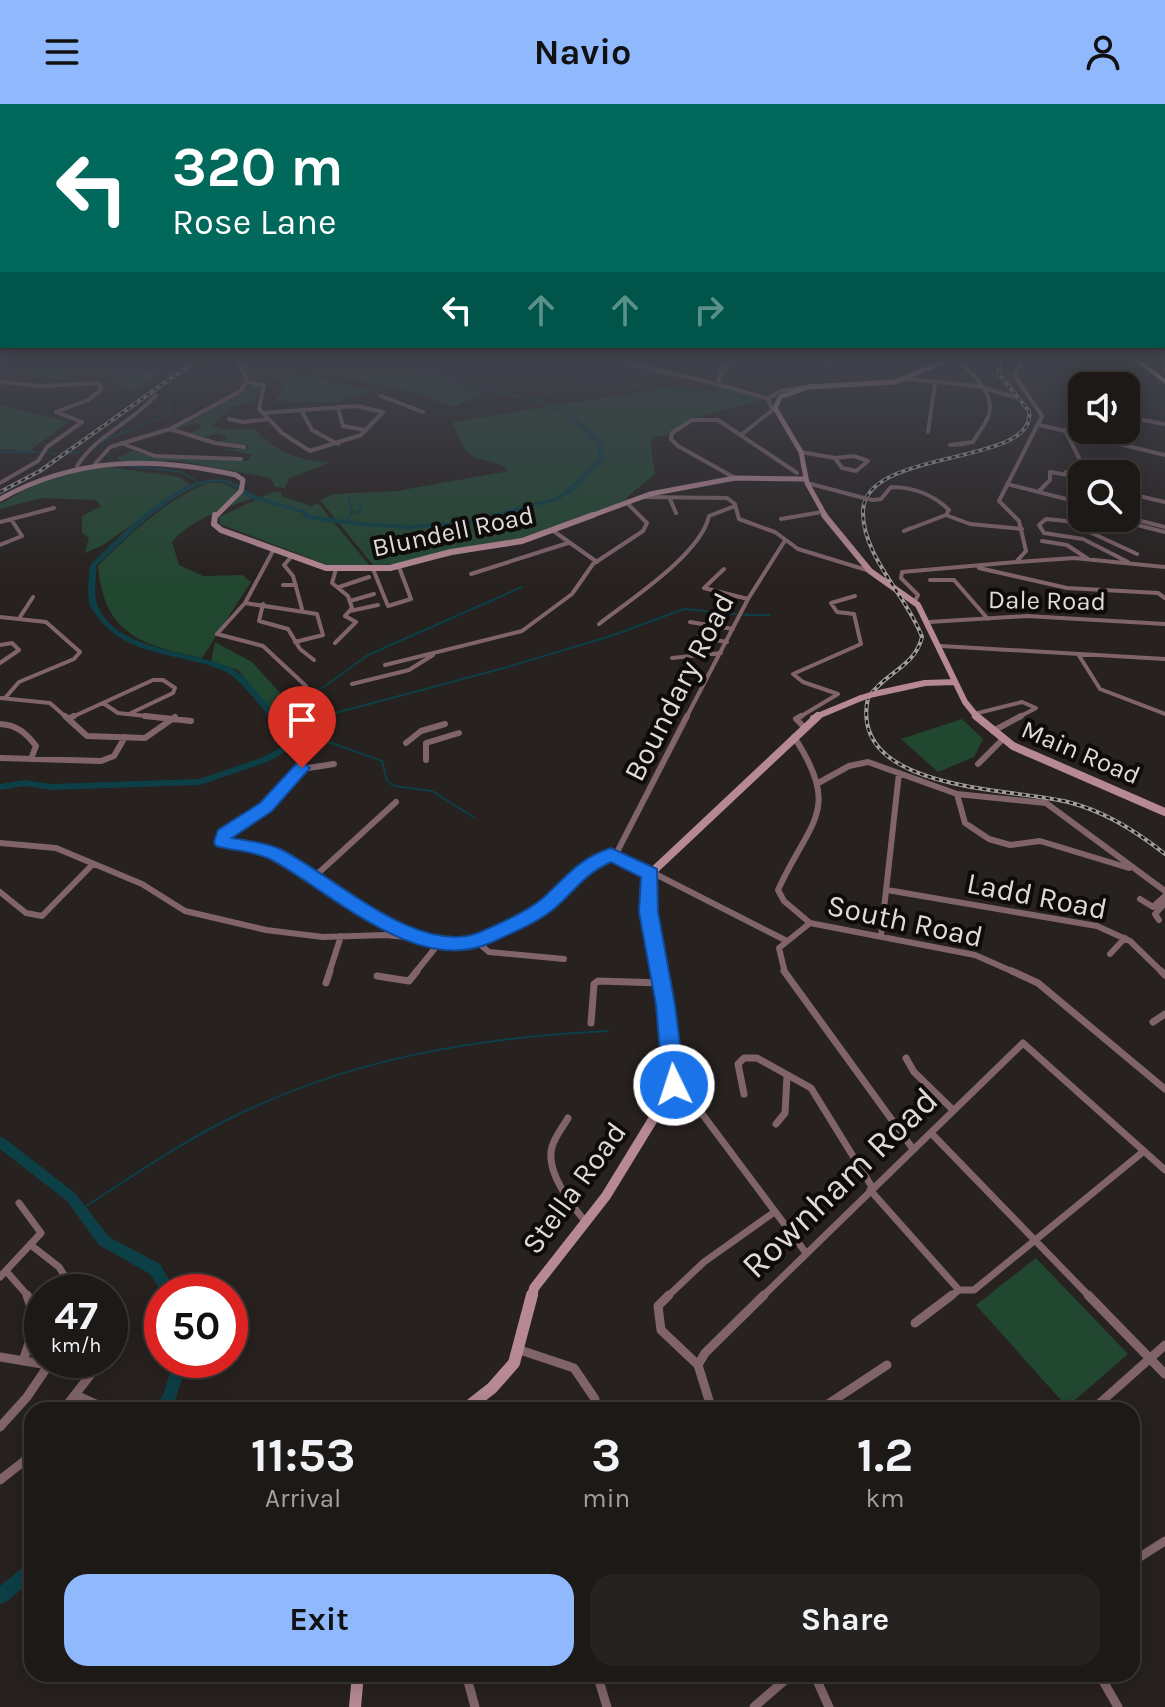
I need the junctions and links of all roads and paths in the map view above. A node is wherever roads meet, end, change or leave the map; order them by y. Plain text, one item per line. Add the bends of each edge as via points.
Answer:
1 (68, 432) edge
2 (110, 432) edge
3 (160, 432) edge
4 (179, 432) edge
5 (282, 432) edge
6 (315, 432) edge
7 (362, 432) edge
8 (675, 432) edge
9 (736, 432) edge
10 (745, 432) edge
11 (788, 432) edge
12 (979, 432) edge
13 (1036, 432) edge
14 (1066, 432) edge
15 (1072, 432) edge
16 (741, 435) junction
17 (121, 443) junction
18 (338, 444) junction
19 (964, 444) dead end
20 (244, 447) dead end
21 (801, 452) junction
22 (1165, 455) edge
23 (835, 458) junction
24 (241, 459) dead end
25 (1080, 460) edge
26 (95, 464) junction
27 (77, 466) junction
28 (1066, 472) dead end
29 (797, 473) dead end
30 (735, 478) junction
31 (806, 481) junction
32 (0, 483) edge
33 (1007, 484) junction
34 (1039, 491) junction
35 (1140, 496) edge
36 (641, 497) junction
37 (0, 499) edge
38 (670, 499) junction
39 (1068, 499) edge
40 (1165, 502) edge
41 (627, 503) junction
42 (735, 506) junction
43 (54, 508) dead end
44 (822, 512) junction
45 (676, 513) dead end
46 (946, 515) junction
47 (11, 519) junction
48 (781, 519) dead end
49 (0, 522) edge
50 (1140, 525) edge
51 (911, 528) dead end
52 (1022, 529) junction
53 (552, 530) junction
54 (1165, 530) edge
55 (1042, 541) dead end
56 (784, 542) junction
57 (568, 543) junction
58 (0, 545) edge
59 (274, 549) junction
60 (1137, 554) dead end
61 (292, 556) junction
62 (1088, 559) junction
63 (597, 562) junction
64 (1016, 562) junction
65 (1128, 562) junction
66 (975, 566) junction
67 (399, 567) junction
68 (1165, 567) edge
69 (336, 569) junction
70 (373, 569) junction
71 (724, 569) dead end
72 (870, 571) junction
73 (471, 574) dead end
74 (369, 577) dead end
75 (930, 580) dead end
76 (283, 585) dead end
77 (296, 585) junction
78 (339, 587) junction
79 (907, 590) junction
80 (374, 594) dead end
81 (1164, 595) edge
82 (855, 596) dead end
83 (33, 597) dead end
84 (748, 599) junction
85 (350, 601) junction
86 (245, 603) junction
87 (263, 604) junction
88 (378, 605) dead end
89 (302, 609) junction
90 (349, 611) junction
91 (0, 617) edge
92 (20, 617) junction
93 (988, 619) junction
94 (929, 622) junction
95 (599, 624) dead end
96 (692, 624) dead end
97 (1165, 624) edge
98 (733, 630) junction
99 (698, 637) dead end
100 (295, 642) junction
101 (727, 642) junction
102 (335, 643) dead end
103 (0, 645) edge
104 (941, 646) junction
105 (721, 653) junction
106 (1078, 654) junction
107 (433, 655) junction
108 (672, 658) dead end
109 (1165, 659) edge
110 (314, 660) dead end
111 (0, 663) edge
112 (385, 665) dead end
113 (955, 682) junction
114 (352, 684) dead end
115 (306, 686) dead end
116 (3, 698) edge
117 (103, 703) junction
118 (129, 714) junction
119 (974, 714) junction
120 (1165, 714) edge
121 (175, 717) junction
122 (70, 718) junction
123 (191, 721) dead end
124 (0, 724) edge
125 (445, 724) dead end
126 (804, 727) junction
127 (992, 731) junction
128 (459, 733) dead end
129 (125, 737) junction
130 (794, 737) junction
131 (1002, 740) junction
132 (406, 743) dead end
133 (0, 758) edge
134 (31, 759) junction
135 (426, 760) dead end
136 (334, 764) dead end
137 (978, 764) dead end
138 (899, 773) junction
139 (820, 782) junction
140 (957, 794) junction
141 (396, 802) dead end
142 (1165, 812) edge
143 (0, 843) edge
144 (9, 844) junction
145 (0, 850) edge
146 (616, 854) junction
147 (93, 864) junction
148 (1133, 868) junction
149 (650, 874) junction
150 (313, 878) junction
151 (887, 890) junction
152 (0, 892) edge
153 (1165, 894) edge
154 (1140, 899) dead end
155 (1165, 903) edge
156 (1159, 920) dead end
157 (810, 923) junction
158 (341, 936) junction
159 (881, 936) junction
160 (1125, 938) junction
161 (423, 939) junction
162 (785, 940) junction
163 (476, 941) junction
164 (440, 942) junction
165 (1110, 954) dead end
166 (564, 959) dead end
167 (1165, 975) edge
168 (377, 976) dead end
169 (326, 983) dead end
170 (662, 983) junction
171 (1165, 1014) edge
172 (1153, 1022) dead end
173 (591, 1023) dead end
174 (906, 1058) dead end
175 (787, 1076) junction
176 (674, 1085) junction
177 (1165, 1089) edge
178 (744, 1094) dead end
179 (667, 1099) junction
180 (694, 1103) junction
181 (953, 1110) junction
182 (568, 1118) dead end
183 (776, 1124) dead end
184 (931, 1133) junction
185 (913, 1149) junction
186 (1144, 1151) junction
187 (1165, 1170) edge
188 (871, 1189) junction
189 (19, 1203) dead end
190 (773, 1213) junction
191 (586, 1222) junction
192 (1037, 1239) junction
193 (32, 1246) junction
194 (806, 1253) junction
195 (3, 1274) edge
196 (63, 1274) edge
197 (959, 1290) junction
198 (915, 1323) dead end
199 (1165, 1345) edge
200 (520, 1350) junction
201 (0, 1357) edge
202 (1150, 1359) junction
203 (23, 1361) joint
204 (698, 1365) junction
205 (887, 1365) dead end
206 (1165, 1374) edge
207 (41, 1378) edge
208 (89, 1378) edge
209 (76, 1395) junction
210 (595, 1399) dead end
211 (70, 1402) edge
212 (91, 1402) edge
213 (473, 1402) edge
214 (710, 1402) edge
215 (831, 1402) edge
216 (1101, 1402) edge
217 (0, 1427) edge
218 (24, 1461) edge
219 (0, 1480) edge
220 (1165, 1541) edge
221 (1140, 1557) edge
222 (357, 1682) edge
223 (468, 1682) edge
224 (599, 1682) edge
225 (783, 1682) edge
226 (818, 1682) edge
227 (1104, 1682) edge
228 (355, 1707) edge
229 (475, 1707) edge
230 (607, 1707) edge
231 (754, 1707) edge
232 (829, 1707) edge
233 (1118, 1707) edge

1 - 32 street via 40,459
2 - 27 street via 93,443
3 - 17 street
4 - 20 street
5 - 18 street via 307,450
6 - 18 street
7 - 18 street
8 - 30 street via 671,436 678,446
9 - 16 street
10 - 16 street
11 - 21 main road, Main Road
12 - 19 street
13 - 33 street
14 - 25 street
15 - 22 street
16 - 29 street
17 - 24 street via 157,456
17 - 26 street via 105,450
21 - 23 street
21 - 31 main road, Main Road
23 - 23 street via 854,456 868,461 851,470
26 - 27 main road
26 - 59 main road, Blundell Road via 182,462 236,475 244,487 215,515 216,527
27 - 37 main road
28 - 34 street via 1050,472 1050,480
30 - 31 main road, Blundell Road
30 - 36 main road, Blundell Road
31 - 44 main road, Main Road
31 - 46 street, bridge via 873,500 891,487 902,487 943,504 949,510
33 - 34 street
33 - 52 street via 999,503
34 - 39 street
35 - 40 street
36 - 38 street
36 - 41 main road, Blundell Road
38 - 42 street via 725,498
38 - 45 street
41 - 53 main road, Blundell Road
41 - 63 street via 647,527
42 - 56 street via 739,519 775,532
42 - 95 street via 707,518 706,530 658,578
43 - 47 street
44 - 48 street
44 - 72 main road, Main Road
46 - 51 street
46 - 52 street via 970,524
47 - 49 street
47 - 58 street via 22,536
50 - 54 street
52 - 64 street via 1027,548
53 - 57 street
53 - 67 main road, Blundell Road
55 - 62 street via 1067,545
56 - 72 street
56 - 84 street, Boundary Road
57 - 63 street
57 - 73 street
59 - 61 main road, Blundell Road
59 - 86 street
60 - 65 street via 1061,519 1039,525 1044,533 1088,540
61 - 69 main road, Blundell Road
61 - 77 street via 283,564
62 - 64 street
62 - 65 street
63 - 107 street via 572,594 522,631
64 - 66 street
65 - 68 street
66 - 79 street via 902,572
66 - 81 street via 1067,588
67 - 70 main road, Blundell Road
67 - 70 street via 411,599 388,606
69 - 70 main road, Blundell Road
69 - 78 street via 332,583
71 - 84 street via 704,588
72 - 79 main road, Main Road
74 - 78 street
75 - 93 street via 954,580
76 - 77 street
77 - 89 street
78 - 85 street
79 - 94 main road, Main Road
80 - 85 street
82 - 126 street via 831,602 835,611 854,614 861,644 793,674 838,694 796,719
83 - 92 street
84 - 98 street, Boundary Road
85 - 90 street
86 - 87 street
86 - 115 street via 220,630 220,637 263,646
87 - 89 street
87 - 100 street via 258,620 286,628
88 - 90 street
89 - 100 street via 319,616 323,634
90 - 102 street via 346,617 356,623
91 - 92 street
92 - 116 street via 51,624 80,652 19,682
93 - 94 street, Dale Road
93 - 97 street, Dale Road via 1037,616
94 - 104 main road, Main Road
96 - 98 street
98 - 101 street, Boundary Road
99 - 101 street
100 - 110 street
101 - 105 street, Boundary Road
103 - 111 street via 12,643 19,650
104 - 106 street
104 - 113 main road, Main Road
105 - 108 street
105 - 146 street, Boundary Road
106 - 109 street
106 - 120 street via 1098,687
107 - 112 street
107 - 114 street via 423,667
113 - 119 main road, Main Road
113 - 126 main road, bridge via 874,694 826,710
116 - 122 street via 44,701
117 - 118 street via 113,712
117 - 118 street via 148,682 163,680 174,686 174,691
117 - 122 street
118 - 121 street
119 - 127 main road, Main Road
119 - 127 street via 1022,702 1036,708
121 - 123 street
121 - 129 street via 147,737
122 - 129 street via 85,735
124 - 134 street via 23,731 36,746
125 - 132 street via 421,731
126 - 130 main road
127 - 131 main road, Main Road
128 - 135 street via 426,743
129 - 134 street via 106,760
130 - 139 street
130 - 149 main road
131 - 137 street
131 - 142 main road, Main Road
133 - 134 street
136 - 150 street via 298,770 266,807 222,840 273,853
138 - 139 street via 863,762
138 - 140 street
138 - 151 street
139 - 157 street, South Road via 815,826 778,890
140 - 148 street via 1051,805
140 - 148 street via 965,823 989,839 1010,845 1040,841
141 - 150 street
143 - 144 street
144 - 145 street
144 - 147 street via 56,848
146 - 149 street
146 - 163 street via 591,862 547,905
147 - 152 street via 37,917
147 - 158 street via 142,884 185,911 286,934
148 - 153 street
149 - 162 street
149 - 170 main road via 648,912
150 - 161 street via 356,907
151 - 159 street
151 - 160 street, Ladd Road via 1084,923
153 - 154 street via 1153,907
155 - 156 street via 1155,914
157 - 159 street, South Road
157 - 162 street
158 - 161 street
158 - 169 street
159 - 177 street, South Road via 975,955 1038,983
160 - 165 street
160 - 167 street, Ladd Road
161 - 164 street
162 - 185 street via 779,960 790,984
163 - 164 street
163 - 166 street via 489,952
164 - 168 street via 409,981
170 - 173 street via 595,982
170 - 176 main road
171 - 172 street
174 - 181 street
175 - 178 street via 757,1058 744,1058 738,1064
175 - 183 street via 786,1110
175 - 188 street via 811,1088
176 - 179 main road, Stella Road
176 - 180 street
179 - 180 main road via 681,1097
179 - 191 main road, Stella Road
180 - 190 street
181 - 184 street, Rownham Road
181 - 186 street, Rownham Road via 1023,1043
182 - 191 street via 552,1156
184 - 185 street, Rownham Road
184 - 192 street
185 - 188 street, Rownham Road
186 - 187 street
186 - 192 street
188 - 194 street, Rownham Road
188 - 197 street
189 - 193 street via 41,1230
190 - 194 street
190 - 204 street via 704,1262 658,1306 661,1330
191 - 200 main road, Stella Road via 534,1288
192 - 197 street via 974,1290
192 - 202 street
193 - 195 street
193 - 196 street
194 - 204 street, Rownham Road
195 - 203 street via 32,1297 37,1315 37,1333
197 - 198 street
199 - 202 street
200 - 210 street via 574,1365
200 - 213 main road, Stella Road via 502,1377
201 - 203 street
202 - 206 street
202 - 216 street
204 - 214 street
205 - 215 street
207 - 217 street
208 - 209 street
209 - 211 street
209 - 212 street
218 - 219 street
220 - 221 street
222 - 228 main road
223 - 229 street
224 - 230 street
225 - 231 street
226 - 232 street
227 - 233 street

